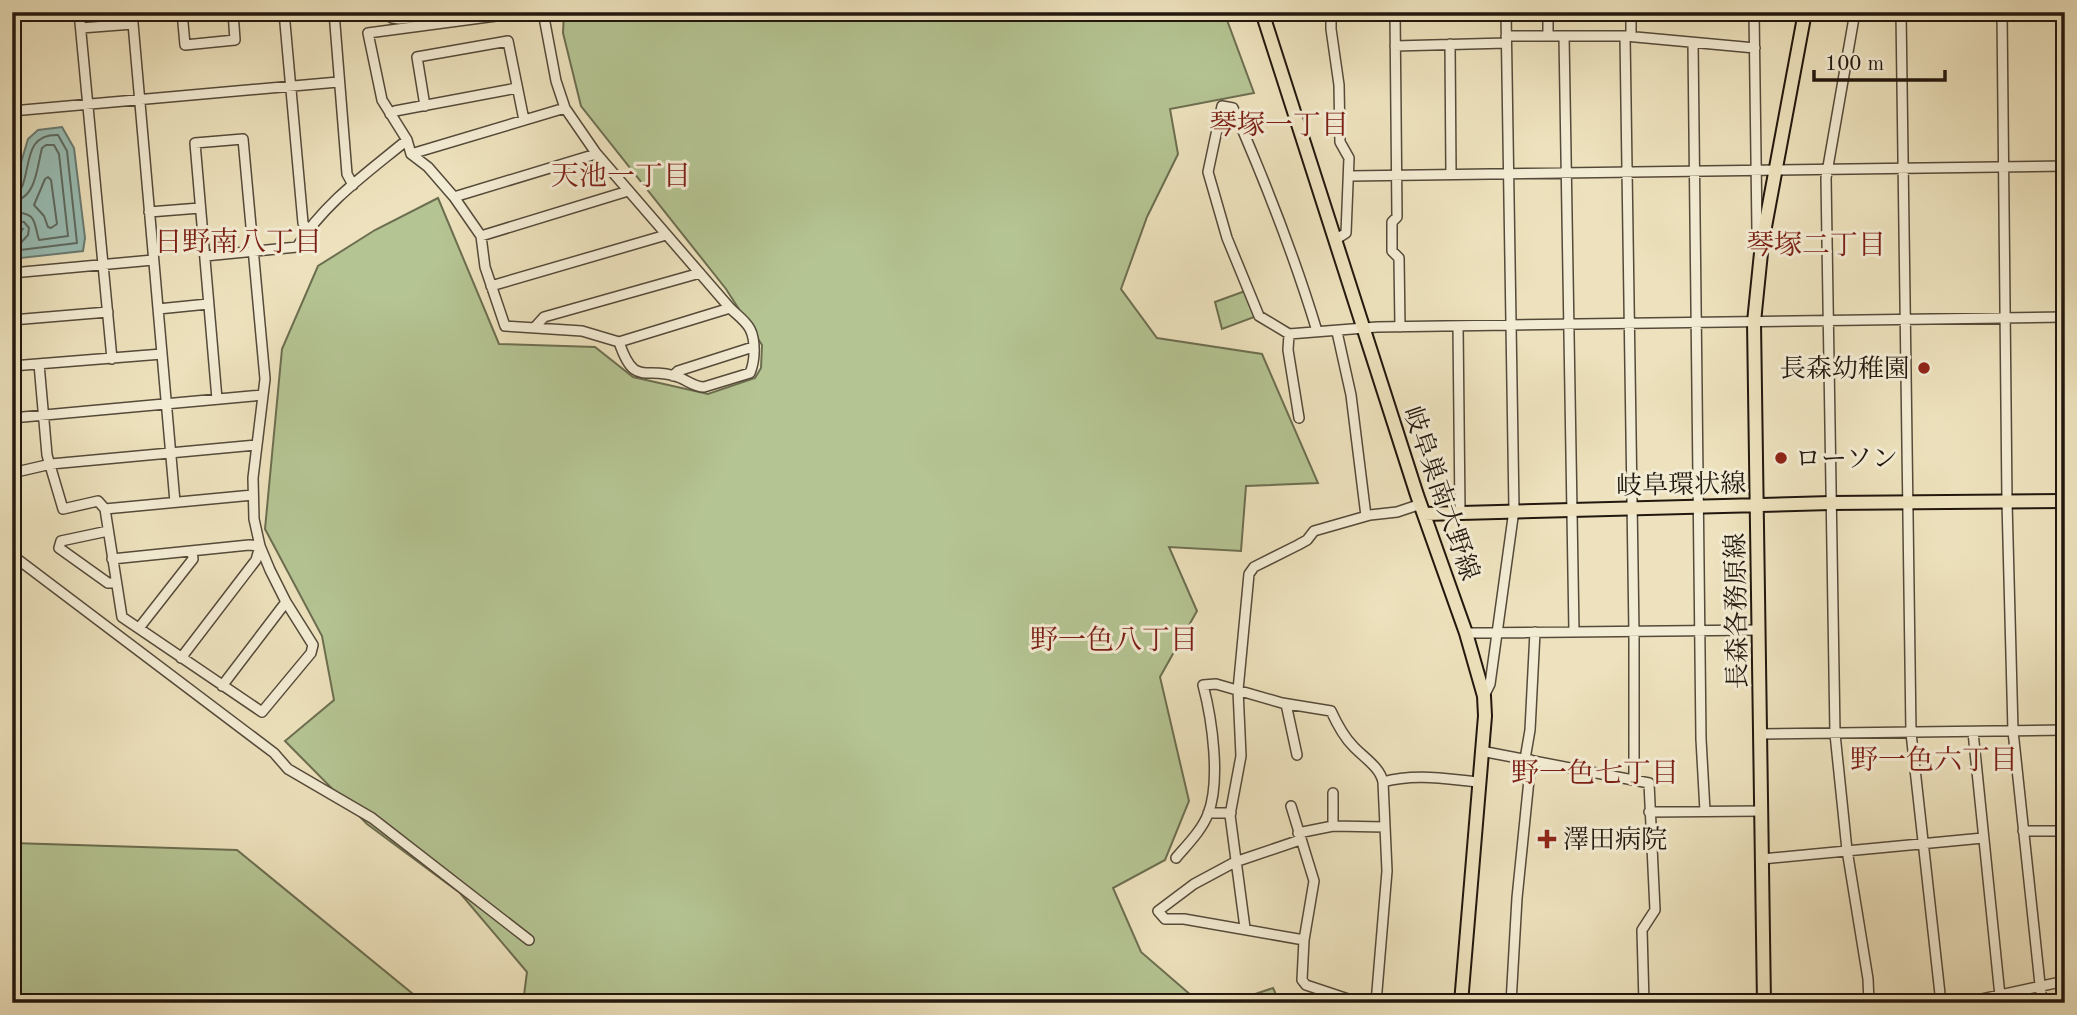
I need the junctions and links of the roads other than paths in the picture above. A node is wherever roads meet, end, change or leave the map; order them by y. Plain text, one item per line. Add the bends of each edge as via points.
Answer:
1 (13, 12) edge
2 (79, 12) edge
3 (132, 12) edge
4 (182, 12) edge
5 (233, 12) edge
6 (284, 12) edge
7 (334, 12) edge
8 (384, 12) edge
9 (499, 12) edge
10 (542, 12) edge
11 (1262, 12) edge
12 (1331, 12) edge
13 (1395, 12) edge
14 (1506, 12) edge
15 (1548, 12) edge
16 (1631, 12) edge
17 (1754, 12) edge
18 (1805, 12) edge
19 (1855, 12) edge
20 (1901, 12) edge
21 (2002, 12) edge
22 (399, 15) edge
23 (470, 15) edge
24 (434, 17) edge
25 (133, 24) junction
26 (82, 28) junction
27 (1548, 36) junction
28 (1564, 36) junction
29 (1628, 36) junction
30 (1506, 39) junction
31 (1693, 43) junction
32 (1450, 44) junction
33 (1395, 46) junction
34 (1755, 48) junction
35 (12, 64) edge
36 (338, 82) junction
37 (291, 86) junction
38 (517, 88) junction
39 (139, 100) junction
40 (88, 104) junction
41 (425, 106) junction
42 (565, 108) junction
43 (12, 111) edge
44 (390, 114) junction
45 (524, 120) junction
46 (407, 140) junction
47 (411, 154) junction
48 (596, 154) junction
49 (2004, 166) junction
50 (2065, 166) edge
51 (1903, 169) junction
52 (1756, 170) junction
53 (1777, 170) junction
54 (1828, 170) junction
55 (1695, 171) junction
56 (1627, 172) junction
57 (1509, 173) junction
58 (1566, 173) junction
59 (1451, 174) junction
60 (1396, 175) junction
61 (1350, 176) junction
62 (353, 185) junction
63 (628, 191) junction
64 (454, 197) junction
65 (200, 208) junction
66 (149, 212) junction
67 (308, 230) junction
68 (666, 235) junction
69 (481, 236) junction
70 (1335, 240) junction
71 (1762, 243) junction
72 (253, 251) junction
73 (205, 256) junction
74 (153, 260) junction
75 (103, 265) junction
76 (12, 273) edge
77 (700, 273) junction
78 (491, 286) junction
79 (208, 304) junction
80 (730, 308) junction
81 (158, 309) junction
82 (107, 312) junction
83 (2065, 317) edge
84 (2006, 318) junction
85 (12, 320) edge
86 (1906, 320) junction
87 (1829, 321) junction
88 (1754, 322) junction
89 (1628, 323) junction
90 (1697, 323) junction
91 (1569, 324) junction
92 (1511, 325) junction
93 (1458, 326) junction
94 (535, 327) junction
95 (1400, 327) junction
96 (1362, 328) junction
97 (1317, 331) junction
98 (1337, 332) junction
99 (1289, 334) junction
100 (619, 342) junction
101 (753, 347) junction
102 (162, 354) junction
103 (112, 359) junction
104 (39, 364) junction
105 (12, 366) edge
106 (673, 376) junction
107 (263, 395) junction
108 (217, 399) junction
109 (166, 404) junction
110 (43, 415) junction
111 (12, 418) edge
112 (1299, 418) dead end
113 (257, 445) junction
114 (170, 453) junction
115 (51, 464) junction
116 (12, 473) edge
117 (253, 495) junction
118 (2065, 501) edge
119 (175, 502) junction
120 (2007, 502) junction
121 (1831, 503) junction
122 (1908, 503) junction
123 (1757, 505) junction
124 (1698, 506) junction
125 (1632, 508) junction
126 (105, 509) junction
127 (1422, 509) junction
128 (1572, 509) junction
129 (1514, 510) junction
130 (1460, 512) junction
131 (1366, 516) junction
132 (108, 531) junction
133 (260, 546) junction
134 (192, 551) junction
135 (12, 555) edge
136 (112, 559) junction
137 (116, 583) junction
138 (286, 602) junction
139 (139, 628) junction
140 (1759, 630) junction
141 (1495, 632) junction
142 (1535, 632) junction
143 (1574, 632) junction
144 (1701, 632) junction
145 (1466, 633) junction
146 (1634, 633) junction
147 (181, 658) junction
148 (222, 686) junction
149 (1238, 690) junction
150 (1484, 696) junction
151 (1286, 704) junction
152 (2065, 730) edge
153 (2013, 731) junction
154 (1973, 732) junction
155 (1911, 733) junction
156 (1760, 734) junction
157 (1835, 734) junction
158 (1481, 751) junction
159 (1297, 755) dead end
160 (1528, 760) junction
161 (1634, 780) junction
162 (1383, 782) junction
163 (1478, 782) junction
164 (1333, 793) dead end
165 (1291, 806) dead end
166 (1705, 811) junction
167 (1761, 811) junction
168 (1649, 812) junction
169 (1209, 813) junction
170 (1231, 813) junction
171 (1333, 826) junction
172 (1385, 827) junction
173 (2023, 831) junction
174 (2065, 831) edge
175 (1299, 837) junction
176 (1983, 838) junction
177 (1923, 844) junction
178 (1847, 850) junction
179 (1176, 858) dead end
180 (1762, 859) junction
181 (1235, 862) junction
182 (1245, 928) junction
183 (529, 940) dead end
184 (1304, 940) junction
185 (2065, 981) edge
186 (2040, 988) junction
187 (2000, 996) junction
188 (1374, 1003) edge
189 (1461, 1003) edge
190 (1511, 1003) edge
191 (1644, 1003) edge
192 (1764, 1003) edge
193 (1869, 1003) edge
194 (1941, 1003) edge
195 (1963, 1003) edge
196 (2042, 1003) edge

1 - 35 street
2 - 26 street
3 - 25 street
4 - 5 street via 185,45 235,40
6 - 37 street
7 - 36 street
8 - 22 street via 392,18
9 - 23 street via 496,16
10 - 42 street
11 - 70 main road, 岐阜巣南大野線
12 - 61 street via 1340,142 1349,158
13 - 33 street
14 - 30 street
15 - 27 street
16 - 29 street
17 - 34 street
18 - 53 main road, 長森各務原線
19 - 54 street
20 - 51 street
21 - 49 street
22 - 24 street
23 - 24 street
24 - 44 street via 368,33 382,100
25 - 26 street
25 - 39 street
26 - 40 street
27 - 28 street
27 - 30 street
28 - 29 street
28 - 58 street
29 - 31 street
29 - 56 street
30 - 32 street
30 - 57 street
31 - 34 street
31 - 55 street
32 - 33 street
32 - 59 street
33 - 60 street
34 - 52 street
36 - 37 street
36 - 62 street via 347,174
37 - 39 street
37 - 67 street via 303,223
38 - 41 street
38 - 41 street via 508,41 417,57
38 - 45 street
39 - 40 street
39 - 66 street
40 - 43 street
40 - 75 street
41 - 44 street
42 - 45 street
42 - 48 street
44 - 46 street
45 - 47 street
46 - 47 street
46 - 62 street
47 - 64 street
48 - 63 street
48 - 64 street
49 - 50 street
49 - 51 street
49 - 84 street
51 - 54 street
51 - 86 street
52 - 53 street
52 - 55 street
52 - 71 street
53 - 54 street
53 - 71 main road, 長森各務原線
54 - 87 street
55 - 56 street
55 - 90 street
56 - 58 street
56 - 89 street
57 - 58 street
57 - 59 street
57 - 92 street
58 - 91 street
59 - 60 street
60 - 61 street
60 - 95 street via 1392,251 1399,258
61 - 70 street via 1346,233
62 - 67 street
63 - 68 street
63 - 69 street
64 - 69 street
65 - 66 street
65 - 72 street via 195,143 243,139
65 - 73 street
66 - 74 street
67 - 72 street via 297,247
68 - 77 street
68 - 78 street
69 - 78 street
70 - 96 main road, 岐阜巣南大野線
71 - 88 main road, 長森各務原線
72 - 73 street
72 - 107 street
73 - 79 street
74 - 75 street
74 - 81 street
75 - 76 street
75 - 82 street
77 - 80 street
77 - 94 street via 544,317
78 - 94 street via 505,326
79 - 81 street
79 - 108 street
80 - 100 street
80 - 101 street via 750,329
81 - 102 street
82 - 85 street
82 - 103 street
83 - 84 street
84 - 86 street
84 - 120 street
86 - 87 street
86 - 122 street
87 - 88 street
87 - 121 street
88 - 90 street
88 - 123 main road, 長森各務原線
89 - 90 street
89 - 91 street
89 - 125 street
90 - 124 street
91 - 92 street
91 - 128 street
92 - 93 street
92 - 129 street
93 - 95 street
93 - 130 street
94 - 100 street via 582,331
95 - 96 street
96 - 98 street
96 - 127 main road, 岐阜巣南大野線
97 - 98 street
97 - 99 street
97 - 99 street via 1299,271 1247,139 1233,108 1222,106 1208,172 1227,238 1259,316
98 - 131 street
99 - 112 street
100 - 106 street via 634,370
101 - 106 street via 678,370
101 - 106 street via 750,373 704,387
102 - 103 street
102 - 109 street
103 - 104 street
104 - 105 street
104 - 110 street
107 - 108 street
107 - 113 street
108 - 109 street
109 - 110 street
109 - 114 street
110 - 111 street
110 - 115 street
113 - 114 street
113 - 117 street
114 - 115 street
114 - 119 street
115 - 116 street
115 - 126 street via 63,509 98,501
117 - 119 street
117 - 133 street
118 - 120 main road, 岐阜環状線
119 - 126 street
120 - 122 main road, 岐阜環状線
120 - 153 street
121 - 122 main road, 岐阜環状線
121 - 123 main road, 岐阜環状線
121 - 157 street
122 - 155 street
123 - 124 main road, 岐阜環状線
123 - 140 main road, 長森各務原線
124 - 125 main road, 岐阜環状線
124 - 144 street
125 - 128 main road, 岐阜環状線
125 - 146 street
126 - 132 street
127 - 130 main road, 岐阜環状線
127 - 131 street
127 - 145 main road, 岐阜巣南大野線
128 - 129 main road, 岐阜環状線
128 - 143 street
129 - 130 main road, 岐阜環状線
129 - 141 street
131 - 149 street via 1314,531 1307,540 1249,574
132 - 136 street
132 - 137 street via 61,541 59,548 108,583
133 - 134 street
133 - 138 street
133 - 147 street via 256,560
134 - 136 street
134 - 139 street via 193,559
135 - 183 street via 274,753 288,769 372,818
136 - 137 street
137 - 139 street via 122,617
138 - 148 street
138 - 148 street via 313,645 311,653 262,712
139 - 147 street
140 - 144 street
140 - 156 main road, 長森各務原線
141 - 142 street
141 - 145 street
141 - 150 street via 1490,684
142 - 143 street
142 - 160 street
143 - 146 street
144 - 146 street
144 - 166 street
145 - 150 main road, 岐阜巣南大野線
146 - 161 street
147 - 148 street
149 - 151 street
149 - 169 street via 1203,685 1214,748
149 - 170 street via 1241,756
150 - 158 main road, 岐阜巣南大野線
151 - 159 street
151 - 162 street via 1331,711 1337,726 1381,774
152 - 153 street
153 - 154 street
153 - 173 street
154 - 155 street
154 - 176 street
155 - 157 street
155 - 177 street
156 - 157 street
156 - 167 main road, 長森各務原線
157 - 178 street
158 - 160 street
158 - 163 main road, 岐阜巣南大野線
160 - 161 street
160 - 190 street
161 - 168 street via 1648,783
162 - 163 street via 1416,775
162 - 172 street
163 - 189 main road, 岐阜巣南大野線
164 - 171 street
165 - 175 street
166 - 167 street
166 - 168 street
167 - 180 main road, 長森各務原線
168 - 191 street via 1655,910 1642,930
169 - 170 street
169 - 179 street
170 - 181 street
171 - 172 street
171 - 175 street
172 - 188 street via 1387,871
173 - 174 street
173 - 186 street
175 - 181 street
175 - 184 street via 1314,881
176 - 177 street
176 - 187 street
177 - 178 street
177 - 194 street
178 - 180 street
178 - 193 street
180 - 192 main road, 長森各務原線
181 - 182 street
181 - 182 street via 1158,911 1165,919
182 - 184 street
184 - 188 street via 1302,980 1306,985
185 - 186 street
186 - 187 street
186 - 196 street
187 - 195 street

